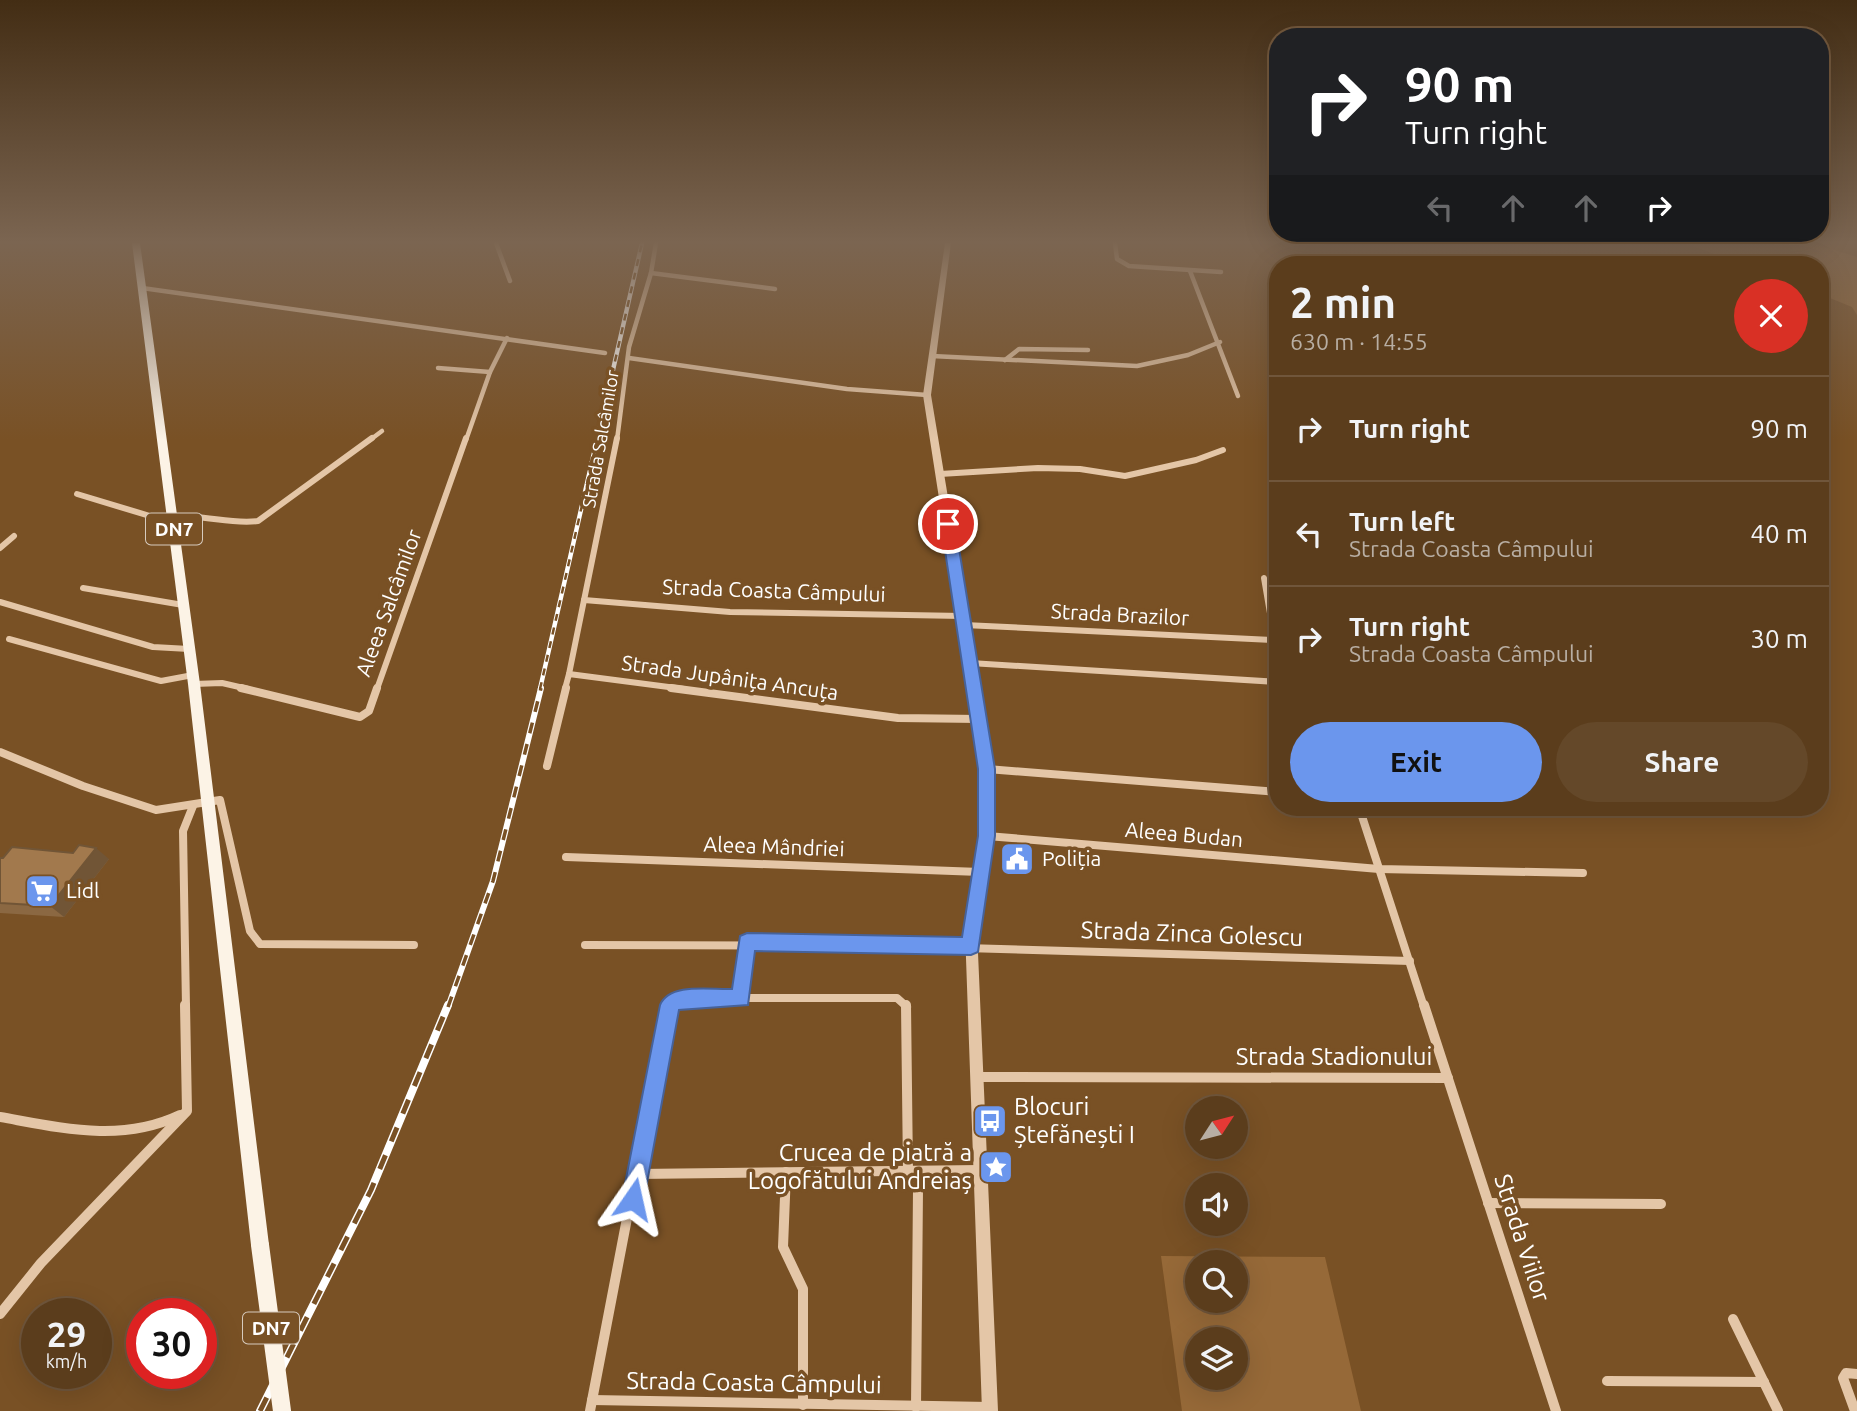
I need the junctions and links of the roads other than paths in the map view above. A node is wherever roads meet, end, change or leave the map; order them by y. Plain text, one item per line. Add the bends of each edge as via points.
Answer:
1 (145, 309) edge
2 (294, 309) edge
3 (640, 309) edge
4 (939, 309) edge
5 (1206, 309) edge
6 (507, 338) junction
7 (1220, 342) junction
8 (1088, 350) dead end
9 (605, 353) dead end
10 (932, 356) junction
11 (629, 358) junction
12 (1005, 360) junction
13 (438, 368) dead end
14 (490, 372) junction
15 (927, 395) junction
16 (1238, 396) dead end
17 (382, 431) dead end
18 (1223, 450) dead end
19 (940, 474) junction
20 (77, 494) dead end
21 (173, 520) junction
22 (14, 537) dead end
23 (0, 548) edge
24 (1264, 578) dead end
25 (83, 588) dead end
26 (584, 600) junction
27 (0, 602) edge
28 (183, 604) junction
29 (1269, 609) edge
30 (963, 621) junction
31 (9, 639) dead end
32 (1269, 640) edge
33 (189, 649) junction
34 (970, 663) junction
35 (569, 674) junction
36 (193, 680) junction
37 (1269, 681) edge
38 (979, 719) junction
39 (0, 752) edge
40 (547, 766) dead end
41 (987, 769) junction
42 (1269, 791) edge
43 (200, 803) junction
44 (1362, 816) edge
45 (987, 836) junction
46 (566, 857) dead end
47 (1379, 869) junction
48 (981, 872) junction
49 (1583, 873) dead end
50 (747, 942) junction
51 (585, 945) dead end
52 (414, 946) dead end
53 (971, 946) junction
54 (1410, 961) junction
55 (741, 998) junction
56 (977, 1077) junction
57 (1448, 1078) junction
58 (187, 1111) junction
59 (0, 1117) edge
60 (981, 1170) junction
61 (908, 1171) junction
62 (786, 1172) junction
63 (638, 1174) junction
64 (1488, 1203) junction
65 (1661, 1204) dead end
66 (0, 1314) edge
67 (1732, 1319) dead end
68 (1857, 1374) edge
69 (1607, 1381) dead end
70 (1764, 1382) junction
71 (803, 1405) junction
72 (591, 1406) edge
73 (916, 1407) junction
74 (890, 1409) edge
75 (990, 1409) edge
76 (282, 1411) edge
77 (1556, 1411) edge
78 (1778, 1411) edge
79 (1855, 1411) edge

1 - 21 main road, DN7
2 - 6 street
3 - 11 street, Strada Salcâmilor
4 - 10 street, Strada Coasta Câmpului
5 - 7 street
6 - 9 street
6 - 14 street, Aleea Salcâmilor
7 - 12 street via 1188,355 1137,366
7 - 16 street
8 - 12 street via 1019,349
10 - 12 street
10 - 15 street, Strada Coasta Câmpului
11 - 15 street via 813,385
11 - 26 street, Strada Salcâmilor
13 - 14 street
14 - 36 street, Aleea Salcâmilor via 369,711 360,716
15 - 19 street, Strada Coasta Câmpului
17 - 21 street via 258,521 191,513
18 - 19 street via 1125,476 1038,468
19 - 30 street, Strada Coasta Câmpului
20 - 21 street
21 - 28 main road, DN7
22 - 23 street
24 - 29 street
25 - 28 street
26 - 30 street, Strada Coasta Câmpului via 730,612
26 - 35 street, Strada Salcâmilor
27 - 33 street via 153,647
28 - 33 main road, DN7
30 - 32 street, Strada Brazilor
30 - 34 street, Strada Coasta Câmpului
31 - 36 street, Aleea Salcâmilor via 162,681
33 - 36 main road, DN7
34 - 37 street
34 - 38 street, Strada Coasta Câmpului
35 - 38 street, Strada Jupânița Ancuța via 876,716
35 - 40 street
36 - 43 main road, DN7
38 - 41 street, Strada Coasta Câmpului
39 - 43 street via 156,810
41 - 42 street
41 - 45 street, Strada Coasta Câmpului
43 - 52 street via 220,800 254,941
43 - 58 street via 183,831
43 - 76 main road, DN7, bridge
44 - 47 street, Strada Stadionului
45 - 47 street, Aleea Budan
45 - 48 street, Strada Coasta Câmpului
46 - 48 street, Aleea Mândriei
47 - 49 street, Aleea Budan
47 - 54 street, Strada Stadionului
48 - 53 street, Strada Coasta Câmpului
50 - 51 street
50 - 53 street
50 - 55 street
53 - 54 street, Strada Zinca Golescu
53 - 56 street, Strada Coasta Câmpului
54 - 57 street, Strada Stadionului
55 - 61 street via 904,1000
55 - 63 street, Strada Coasta Câmpului via 676,1000 670,1005
56 - 57 street, Strada Stadionului
56 - 60 street, Strada Coasta Câmpului
57 - 64 street, Strada Viilor
58 - 59 street via 155,1129 133,1132 90,1131
58 - 66 street via 41,1263
60 - 61 street
60 - 75 street, Strada Coasta Câmpului
61 - 62 street
61 - 73 street via 918,1190
62 - 63 street
62 - 71 street via 783,1247 803,1289
63 - 72 street, Strada Coasta Câmpului
64 - 65 street
64 - 77 street, Strada Viilor
67 - 70 street
68 - 79 street via 1846,1373 1843,1378
69 - 70 street
70 - 78 street
71 - 72 street, Strada Coasta Câmpului
71 - 74 street, Strada Coasta Câmpului
73 - 74 street, Strada Coasta Câmpului
73 - 75 street, Strada Coasta Câmpului

